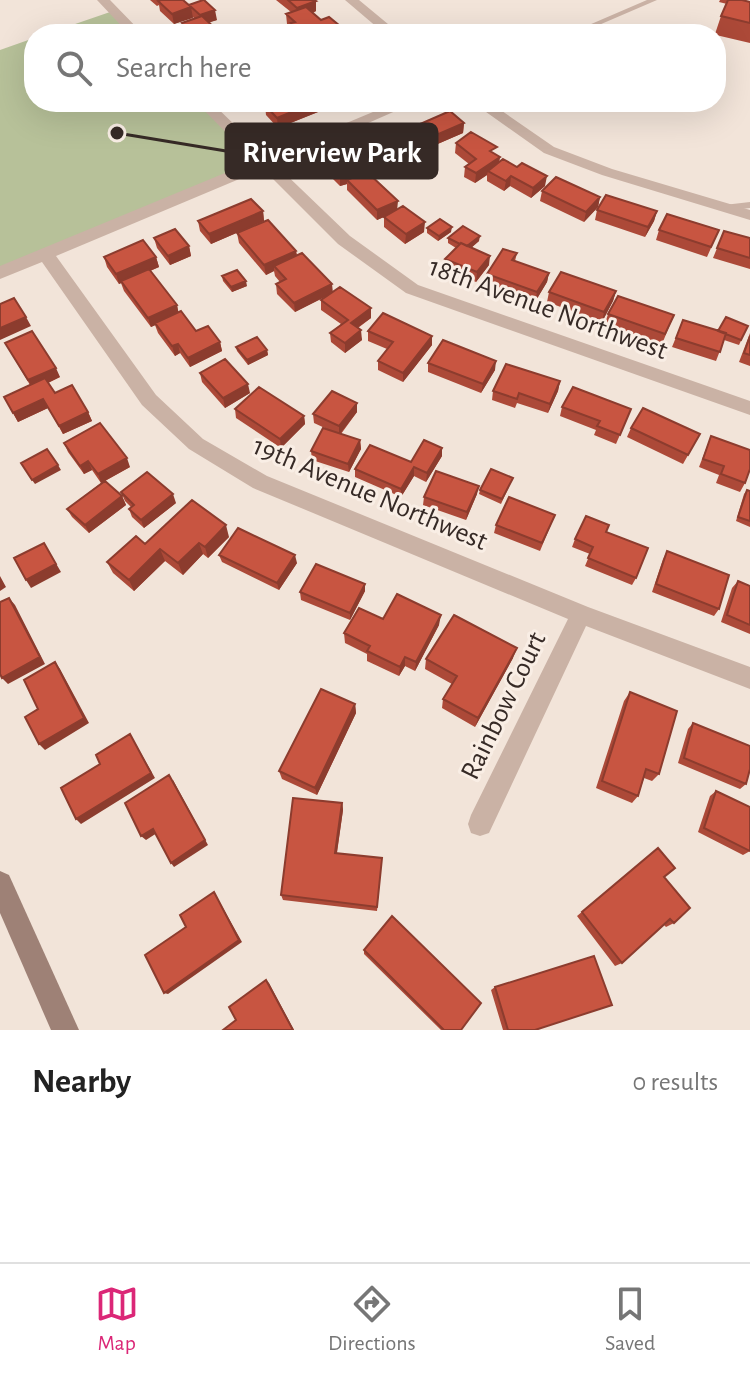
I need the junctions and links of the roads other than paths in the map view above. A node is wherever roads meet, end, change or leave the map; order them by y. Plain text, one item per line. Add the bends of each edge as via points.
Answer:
1 (103, 0) edge
2 (351, 0) edge
3 (653, 0) edge
4 (126, 24) edge
5 (381, 24) edge
6 (596, 24) edge
7 (213, 112) edge
8 (385, 112) edge
9 (494, 112) edge
10 (264, 163) junction
11 (750, 205) edge
12 (724, 208) junction
13 (750, 215) edge
14 (46, 255) junction
15 (0, 273) edge
16 (750, 408) edge
17 (581, 614) junction
18 (750, 678) edge
19 (480, 824) dead end
20 (0, 884) edge
21 (65, 1030) edge

1 - 4 street
2 - 5 street
3 - 6 lane
7 - 10 street, 18th Avenue Northwest
8 - 10 street
9 - 12 street via 549,150
10 - 14 street
10 - 16 street, 18th Avenue Northwest via 344,240 412,289
11 - 12 lane
12 - 13 street
14 - 15 street
14 - 17 street, 19th Avenue Northwest via 149,400 196,444 260,482
17 - 18 street, 19th Avenue Northwest
17 - 19 street, Rainbow Court
20 - 21 street

